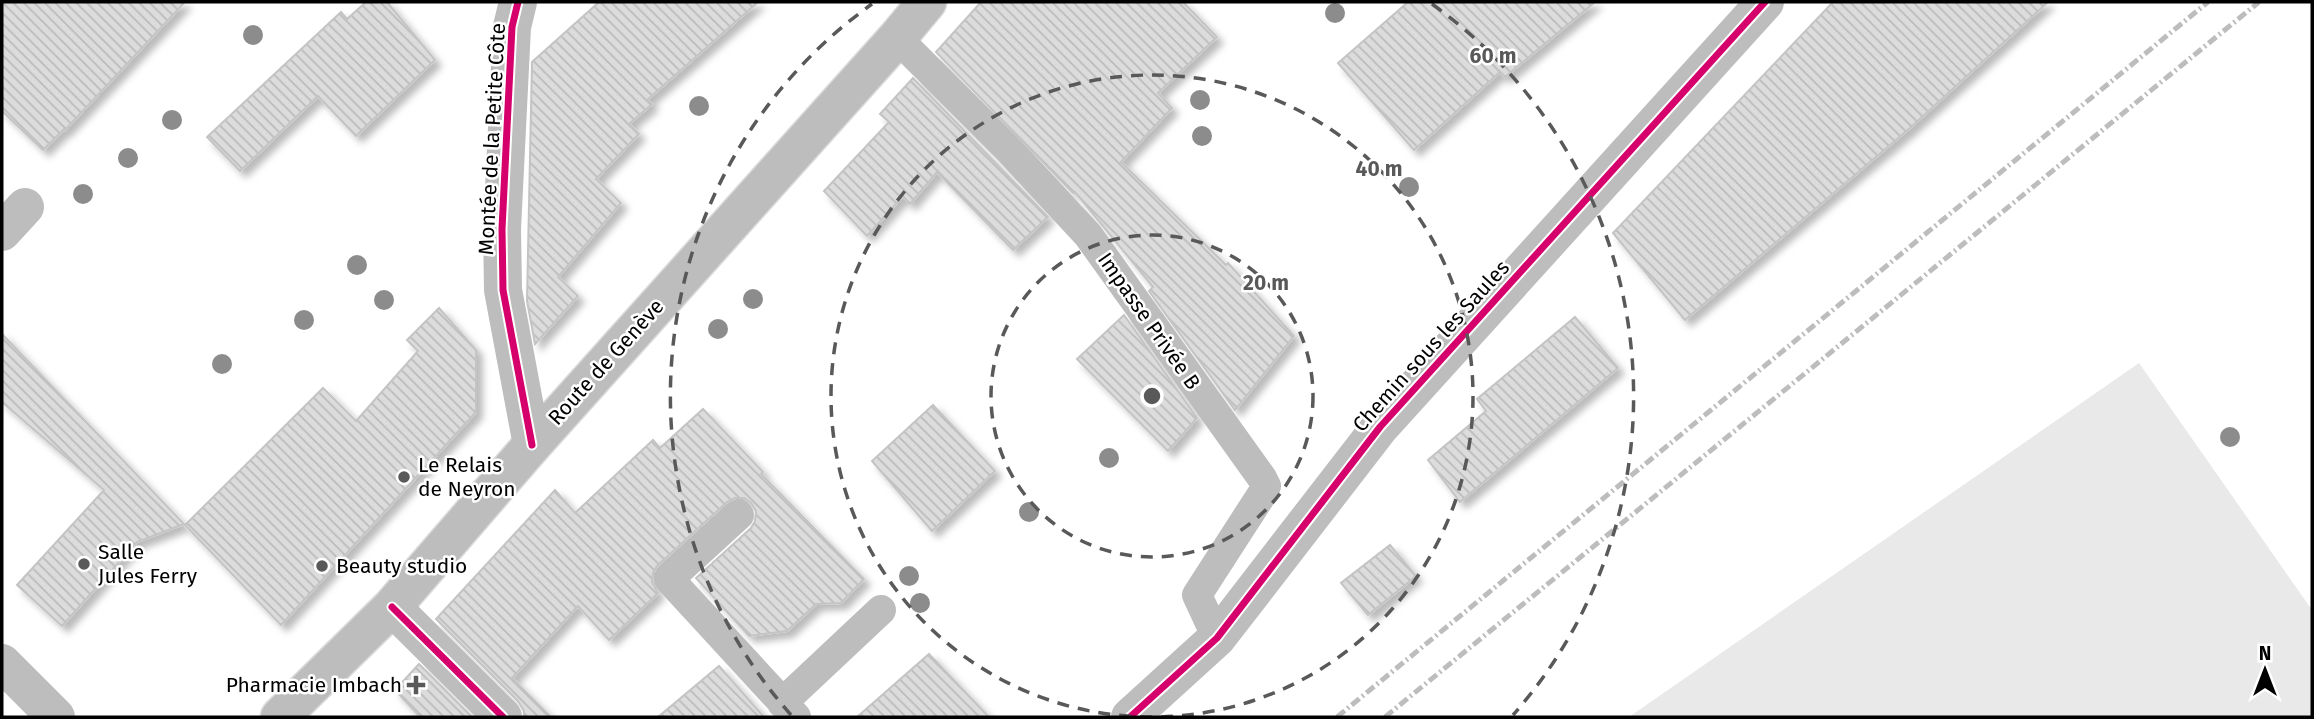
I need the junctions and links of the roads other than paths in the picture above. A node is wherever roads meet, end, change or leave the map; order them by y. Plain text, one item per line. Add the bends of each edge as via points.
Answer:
1 (518, 2) edge
2 (927, 2) edge
3 (1765, 2) edge
4 (897, 38) junction
5 (532, 445) junction
6 (739, 515) dead end
7 (392, 607) junction
8 (881, 610) dead end
9 (1217, 638) junction
10 (2, 663) edge
11 (789, 710) edge
12 (56, 717) edge
13 (280, 717) edge
14 (503, 717) edge
15 (1130, 717) edge

1 - 5 street, Montée de la Petite Côte via 512,27 503,290
2 - 4 street, Route de Genève
3 - 9 street, Chemin sous les Saules via 1380,427
4 - 5 street, Route de Genève
4 - 9 lane, Impasse Privée B via 1088,235 1262,478 1264,491 1196,595
5 - 7 street, Route de Genève
6 - 11 lane via 669,579
7 - 13 street, Route de Genève
7 - 14 street
8 - 11 lane
9 - 15 street, Chemin sous les Saules
10 - 12 street

